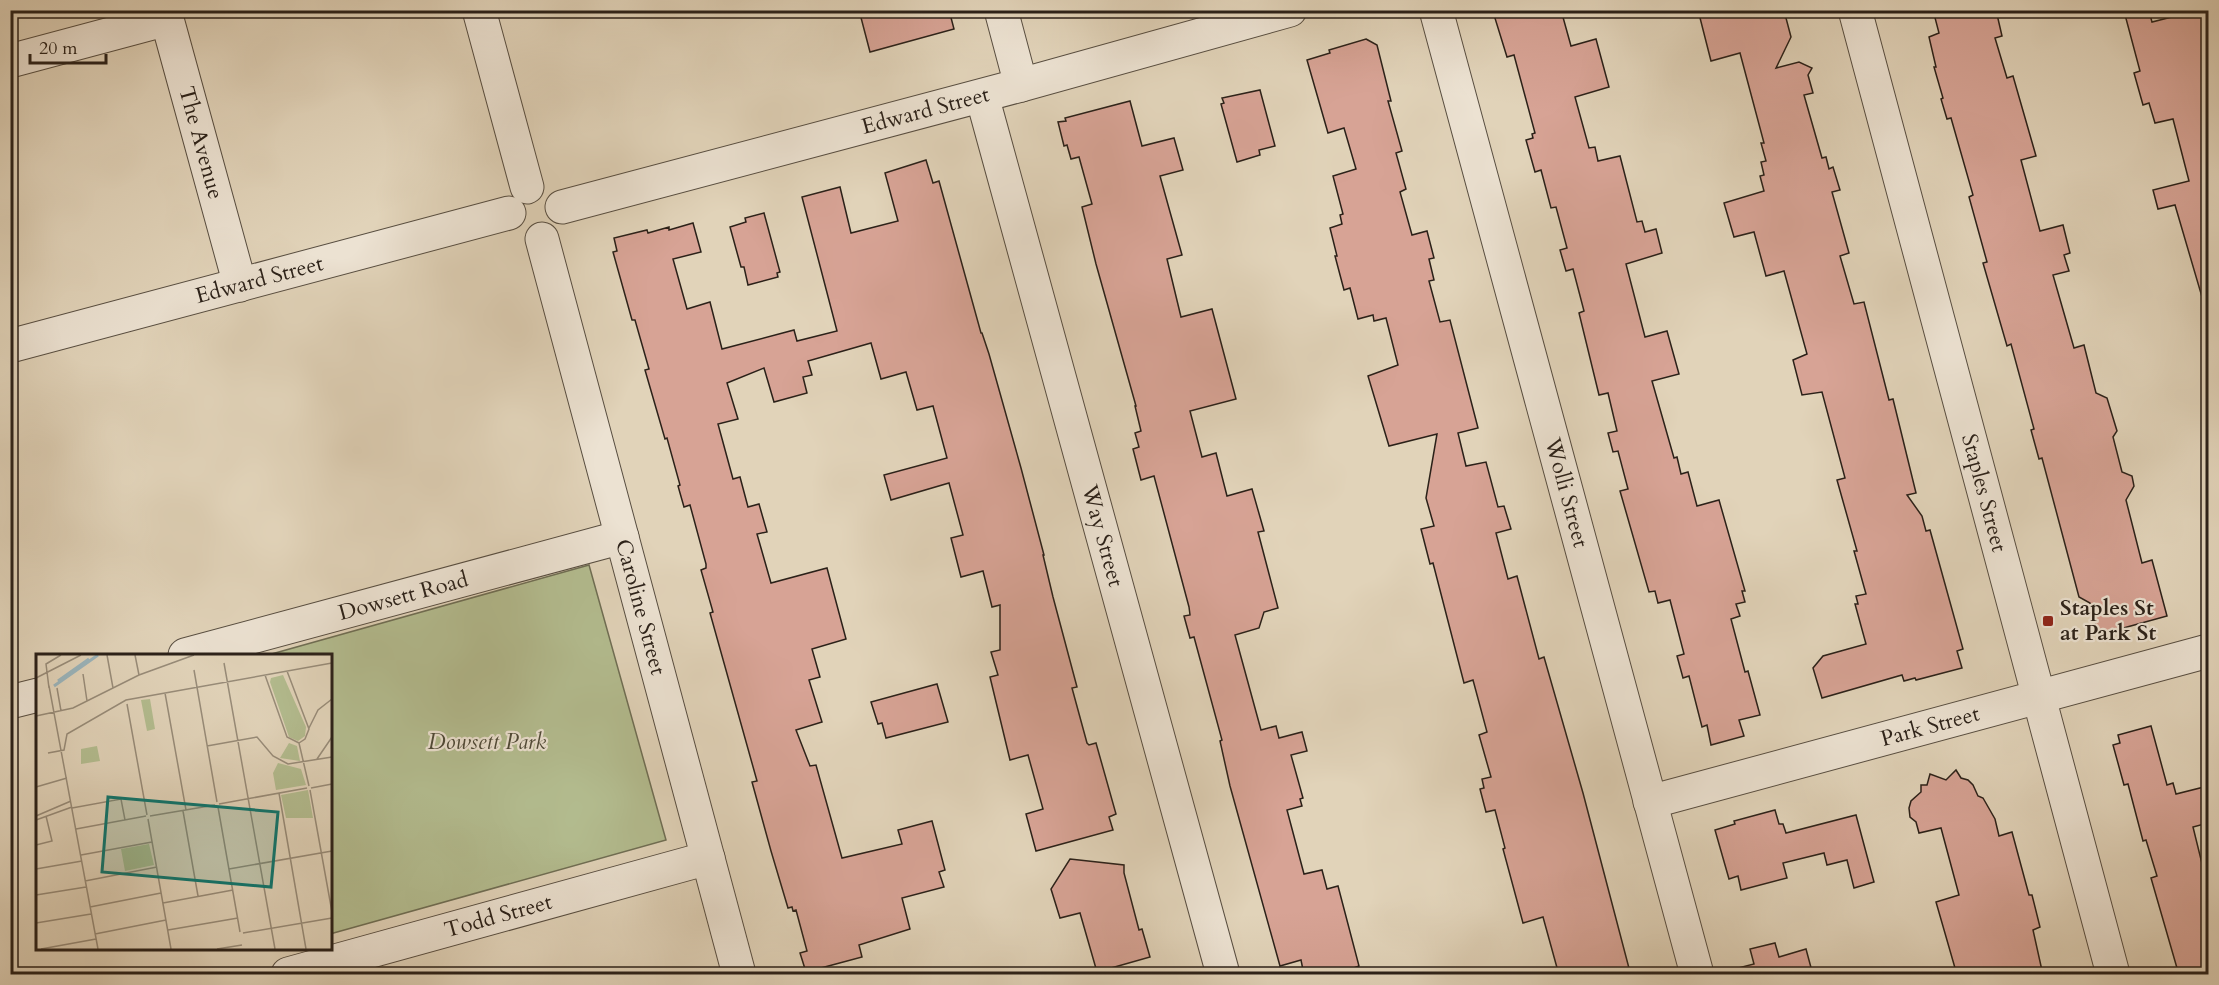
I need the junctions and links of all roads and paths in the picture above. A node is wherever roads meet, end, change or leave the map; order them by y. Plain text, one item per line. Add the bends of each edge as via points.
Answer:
1 (479, 10) edge
2 (1001, 10) edge
3 (1290, 10) edge
4 (1436, 10) edge
5 (1855, 10) edge
6 (10, 61) edge
7 (1021, 86) junction
8 (982, 96) junction
9 (527, 187) junction
10 (562, 207) junction
11 (509, 213) junction
12 (542, 239) junction
13 (240, 285) junction
14 (10, 346) edge
15 (622, 537) junction
16 (2208, 651) edge
17 (189, 654) edge
18 (36, 696) edge
19 (2039, 697) junction
20 (10, 702) edge
21 (1650, 802) junction
22 (708, 858) junction
23 (288, 975) edge
24 (739, 975) edge
25 (1222, 975) edge
26 (1697, 975) edge
27 (2113, 975) edge

1 - 9 street
2 - 7 street
3 - 7 street, Edward Street
4 - 21 street, Wolli Street
5 - 19 street, Staples Street
6 - 13 street, The Avenue via 166,19
7 - 8 street, Edward Street
8 - 10 street, Edward Street
8 - 25 street, Way Street
9 - 10 street via 553,192
9 - 11 street via 514,198
10 - 12 street via 559,227
11 - 12 street via 519,234
11 - 13 street, Edward Street
12 - 15 street, Caroline Street
13 - 14 street, Edward Street
15 - 17 street, Dowsett Road
15 - 22 street, Caroline Street
16 - 19 street, Park Street
18 - 20 street
19 - 21 street, Park Street
19 - 27 street, Staples Street
21 - 26 street, Wolli Street
22 - 23 street, Todd Street
22 - 24 street, Caroline Street

